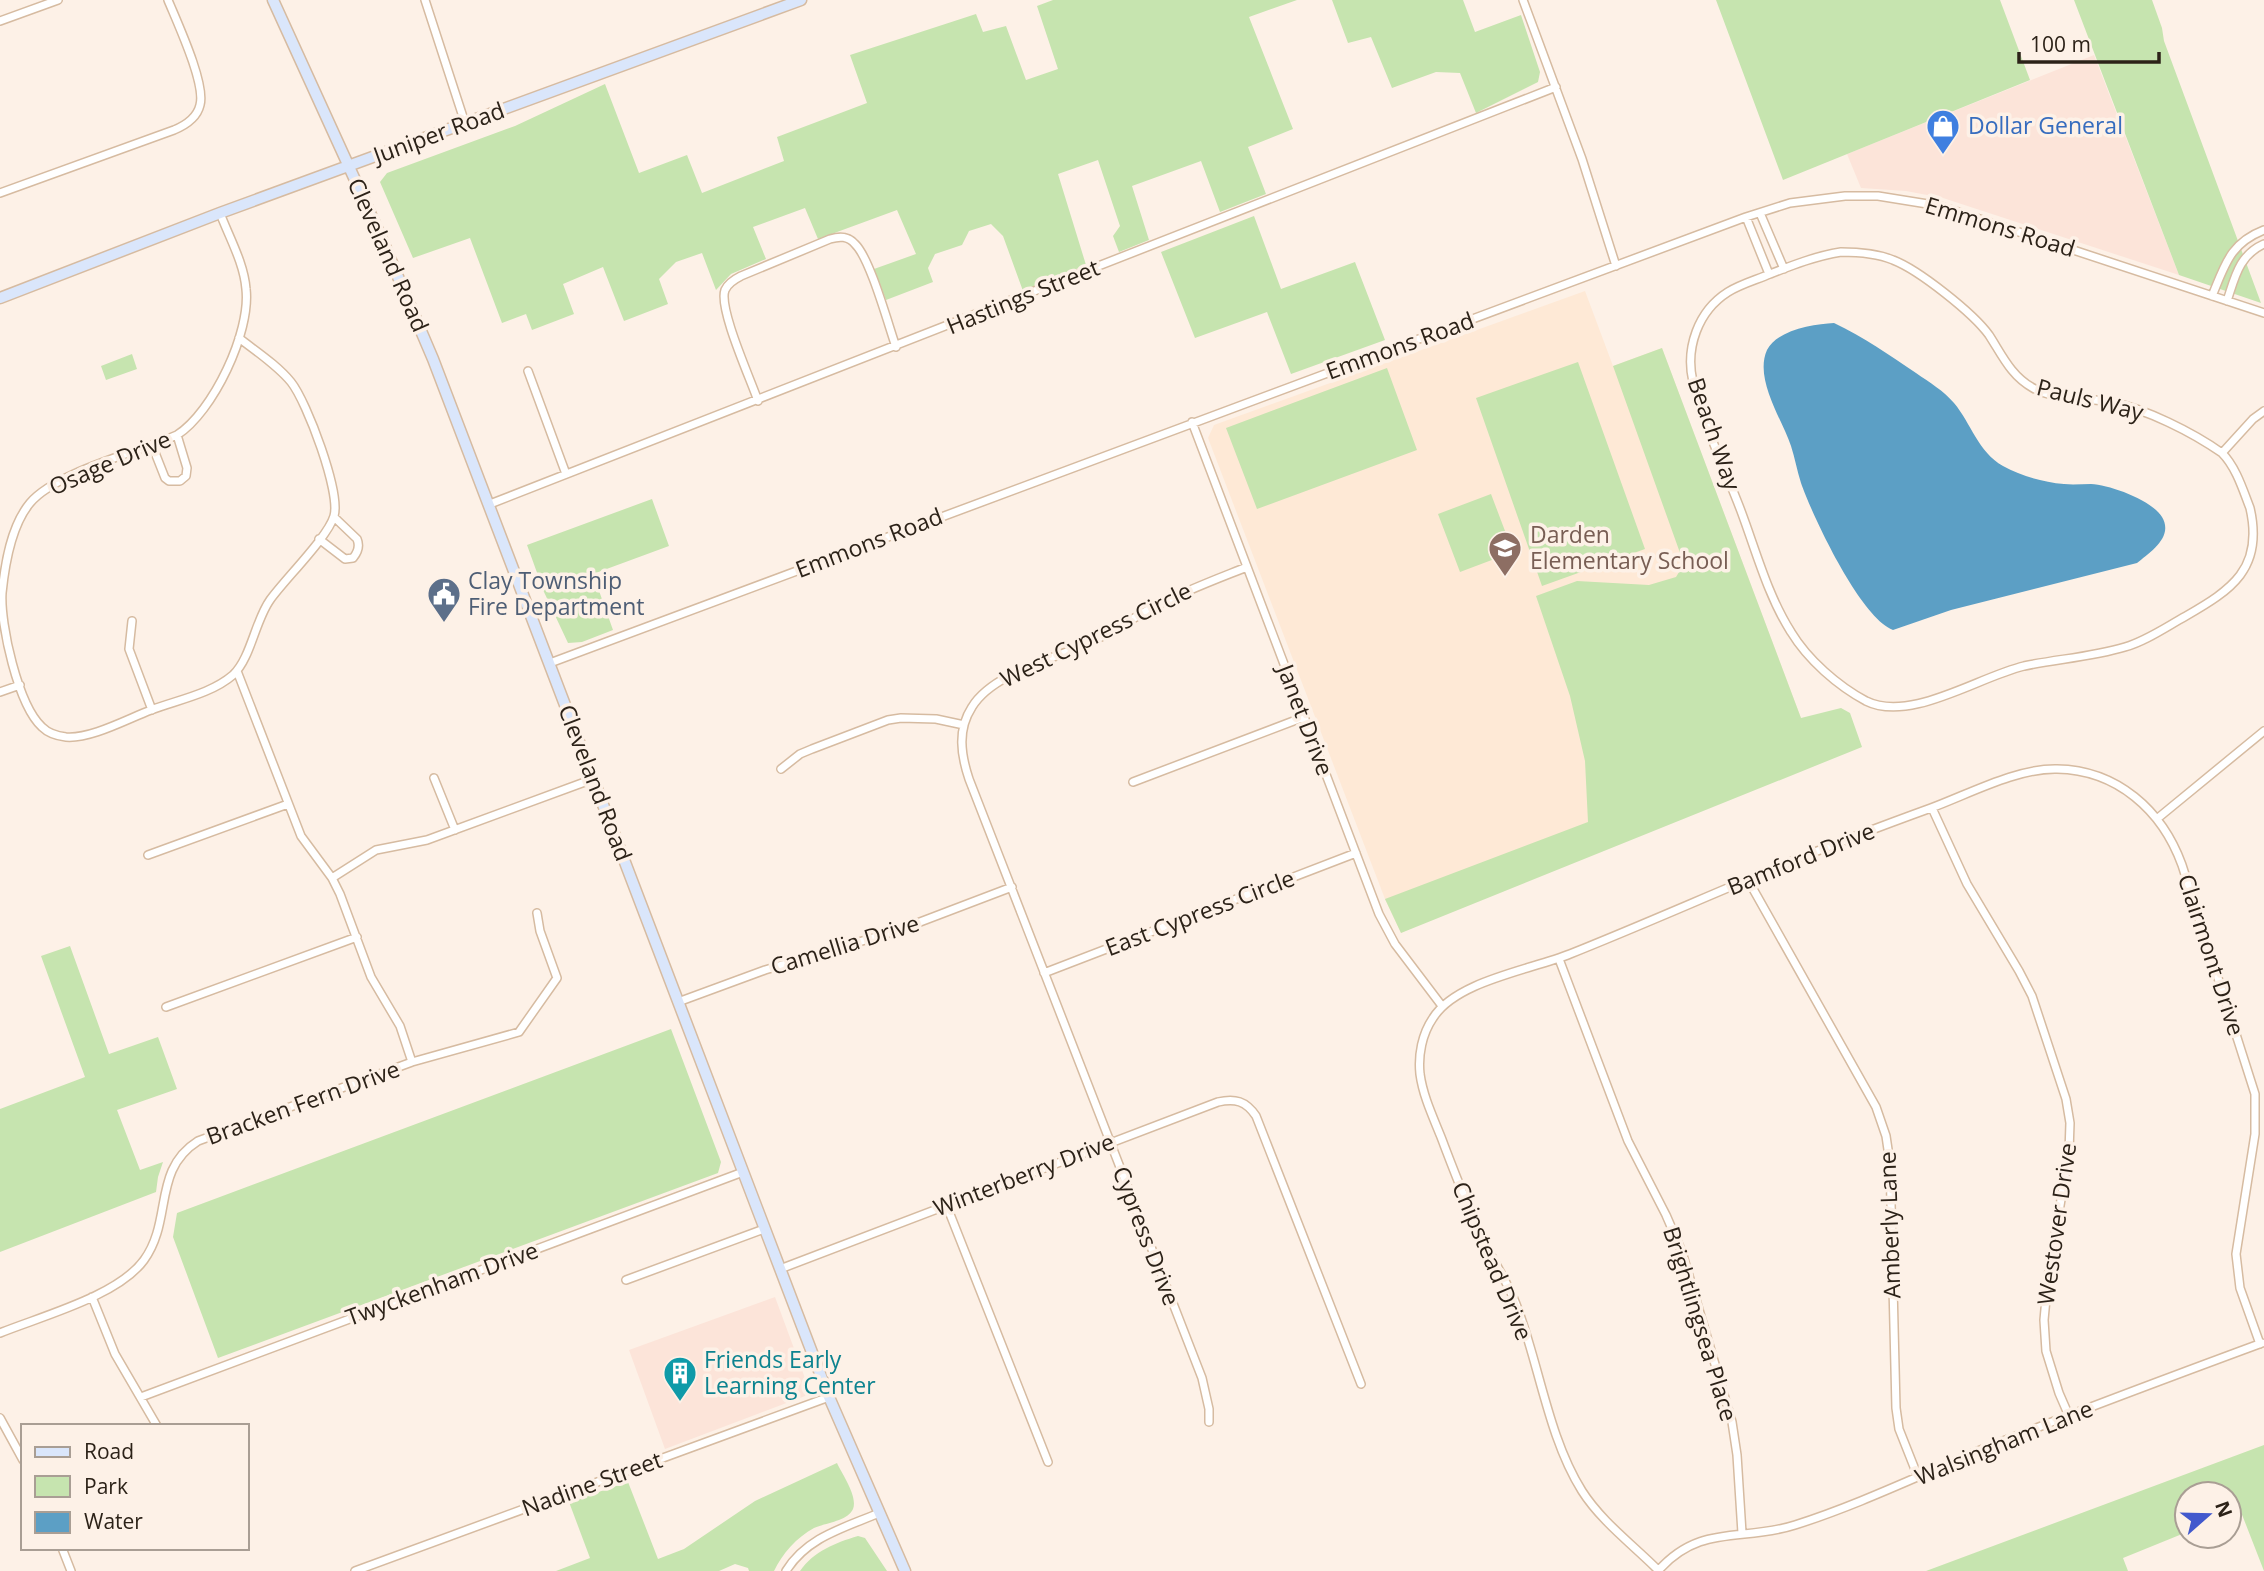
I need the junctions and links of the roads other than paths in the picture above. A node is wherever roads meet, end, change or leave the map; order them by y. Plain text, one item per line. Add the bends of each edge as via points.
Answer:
1 (58, 0) edge
2 (168, 0) edge
3 (273, 0) edge
4 (425, 0) edge
5 (801, 0) edge
6 (1523, 0) edge
7 (0, 21) edge
8 (1556, 87) junction
9 (465, 123) junction
10 (349, 166) junction
11 (0, 193) edge
12 (1760, 212) junction
13 (220, 213) junction
14 (1746, 217) junction
15 (2264, 230) edge
16 (2264, 244) edge
17 (1616, 266) junction
18 (1784, 269) junction
19 (1769, 274) junction
20 (2212, 296) junction
21 (0, 298) edge
22 (2227, 301) junction
23 (2264, 313) edge
24 (239, 338) junction
25 (896, 346) junction
26 (528, 371) dead end
27 (758, 401) junction
28 (2264, 411) edge
29 (1192, 422) junction
30 (177, 435) junction
31 (152, 445) junction
32 (2222, 453) junction
33 (566, 474) junction
34 (490, 504) junction
35 (334, 517) junction
36 (319, 539) junction
37 (1247, 567) junction
38 (2, 598) edge
39 (132, 621) dead end
40 (550, 663) junction
41 (237, 671) junction
42 (20, 685) junction
43 (0, 692) edge
44 (152, 710) junction
45 (1304, 717) junction
46 (964, 725) junction
47 (2264, 731) edge
48 (781, 769) dead end
49 (434, 778) dead end
50 (593, 779) junction
51 (1133, 782) dead end
52 (288, 804) junction
53 (1932, 808) junction
54 (2158, 818) junction
55 (455, 830) junction
56 (1356, 853) junction
57 (148, 856) dead end
58 (332, 878) junction
59 (1748, 880) junction
60 (1012, 887) junction
61 (537, 913) dead end
62 (357, 937) junction
63 (1559, 959) junction
64 (1044, 973) junction
65 (678, 1002) junction
66 (1442, 1006) junction
67 (166, 1007) dead end
68 (412, 1062) junction
69 (1109, 1143) junction
70 (2253, 1148) junction
71 (2264, 1150) edge
72 (743, 1172) junction
73 (946, 1204) junction
74 (764, 1229) junction
75 (780, 1269) junction
76 (626, 1280) dead end
77 (92, 1297) junction
78 (0, 1333) edge
79 (2262, 1343) edge
80 (1362, 1384) dead end
81 (141, 1397) junction
82 (829, 1397) junction
83 (2068, 1416) junction
84 (0, 1418) edge
85 (1209, 1422) dead end
86 (156, 1424) edge
87 (21, 1456) edge
88 (1048, 1462) dead end
89 (1918, 1477) junction
90 (879, 1514) junction
91 (1742, 1533) junction
92 (63, 1550) edge
93 (1658, 1570) edge
94 (71, 1571) edge
95 (355, 1571) edge
96 (786, 1571) edge
97 (905, 1571) edge

1 - 7 street
2 - 11 street via 200,88 200,107 190,121
3 - 10 main road, Cleveland Road
4 - 9 street
5 - 9 main road, Juniper Road
6 - 8 street
8 - 17 street
8 - 25 street, Hastings Street
9 - 10 main road, Juniper Road
10 - 13 main road, Juniper Road
10 - 34 main road, Cleveland Road via 413,309
12 - 14 street, Emmons Road
12 - 18 street
12 - 20 street, Emmons Road via 1845,196 1940,206
13 - 21 main road, Juniper Road
13 - 24 street, Osage Drive via 246,288 246,316
14 - 17 street, Emmons Road
14 - 19 street
15 - 20 street via 2236,246
16 - 22 street via 2244,257
17 - 29 street, Emmons Road
18 - 19 street, Beach Way
18 - 32 street, Pauls Way via 1841,252 1869,253 1895,261 1920,275 1978,323 2007,365 2030,386 2053,396 2134,409
19 - 32 street, Beach Way via 1728,292 1703,317 1692,342 1693,379 1791,633 1811,658 1843,685 1878,706 1908,707 2022,667 2134,644 2231,589 2244,578 2254,558 2256,529 2232,465
20 - 22 street, Emmons Road
22 - 23 street, Emmons Road
24 - 30 street, Osage Drive via 209,403
24 - 35 street via 297,390 332,482
25 - 27 street, Hastings Street
25 - 27 street via 866,262 854,242 843,237 830,239 741,276 724,292 726,314
26 - 33 street
27 - 33 street, Hastings Street
28 - 32 street
29 - 37 street, Janet Drive
29 - 40 street, Emmons Road
30 - 31 street, Osage Drive
30 - 31 street via 187,472 180,481 165,478
31 - 38 street, Osage Drive via 63,479 37,495 19,522 11,545
33 - 34 street, Hastings Street
34 - 40 main road, Cleveland Road
35 - 36 street
35 - 36 street via 357,538 357,553 342,558
36 - 41 street via 269,601
37 - 45 street, Janet Drive
37 - 46 street, West Cypress Circle via 994,684 971,707
38 - 42 street, Osage Drive via 3,632
39 - 44 street via 129,649
40 - 50 main road, Cleveland Road
41 - 44 street via 211,689
41 - 52 street
42 - 43 street
42 - 44 street, Osage Drive via 36,720 65,737
45 - 51 street
45 - 56 street, Janet Drive
46 - 48 street via 919,717 888,720 800,754
46 - 60 street, Cypress Drive via 966,770
47 - 54 street
49 - 55 street
50 - 55 street
50 - 65 main road, Cleveland Road
52 - 57 street
52 - 58 street via 301,836
53 - 54 street, Bamford Drive via 2023,774 2056,769 2107,780
53 - 59 street, Bamford Drive
53 - 83 street, Westover Drive via 1967,884 2032,996 2066,1099 2069,1152 2044,1320 2046,1351
54 - 70 street, Clairmont Drive via 2182,865 2249,1072 2255,1094
55 - 58 street via 418,843 376,850
56 - 64 street, East Cypress Circle
56 - 66 street, Janet Drive via 1395,944
58 - 62 street
59 - 63 street, Bamford Drive
59 - 89 street, Amberly Lane via 1876,1107 1886,1136 1891,1163 1896,1408 1899,1429
60 - 64 street, Cypress Drive
60 - 65 street, Camellia Drive via 899,930
61 - 68 street, Bracken Fern Drive via 557,978 519,1032
62 - 67 street
62 - 68 street via 371,978 400,1026
63 - 66 street, Bamford Drive via 1463,991
63 - 91 street, Brightlingsea Place via 1628,1141 1682,1252 1732,1422
64 - 69 street, Cypress Drive
65 - 72 main road, Cleveland Road
66 - 93 street, Chipstead Drive via 1426,1030 1420,1072 1463,1195 1514,1300 1577,1482 1603,1517
68 - 77 street, Bracken Fern Drive via 191,1145 171,1171 159,1230 145,1260 126,1279
69 - 73 street, Winterberry Drive
69 - 80 street, Winterberry Drive via 1227,1100 1251,1108
69 - 85 street, Cypress Drive via 1202,1378
70 - 71 street
70 - 79 street, Clairmont Drive via 2236,1254 2240,1288
72 - 74 main road, Cleveland Road
72 - 81 street, Twyckenham Drive
73 - 75 street, Winterberry Drive
73 - 88 street
74 - 75 main road, Cleveland Road
74 - 76 street
75 - 82 main road, Cleveland Road
77 - 78 street, Bracken Fern Drive
77 - 81 street via 115,1354
79 - 83 street, Walsingham Lane
81 - 86 street
82 - 90 main road, Cleveland Road
82 - 95 street, Nadine Street
83 - 89 street, Walsingham Lane
84 - 87 street
89 - 91 street, Walsingham Lane via 1793,1526
90 - 96 street via 809,1544
90 - 97 main road, Cleveland Road
91 - 93 street via 1700,1541
92 - 94 street

